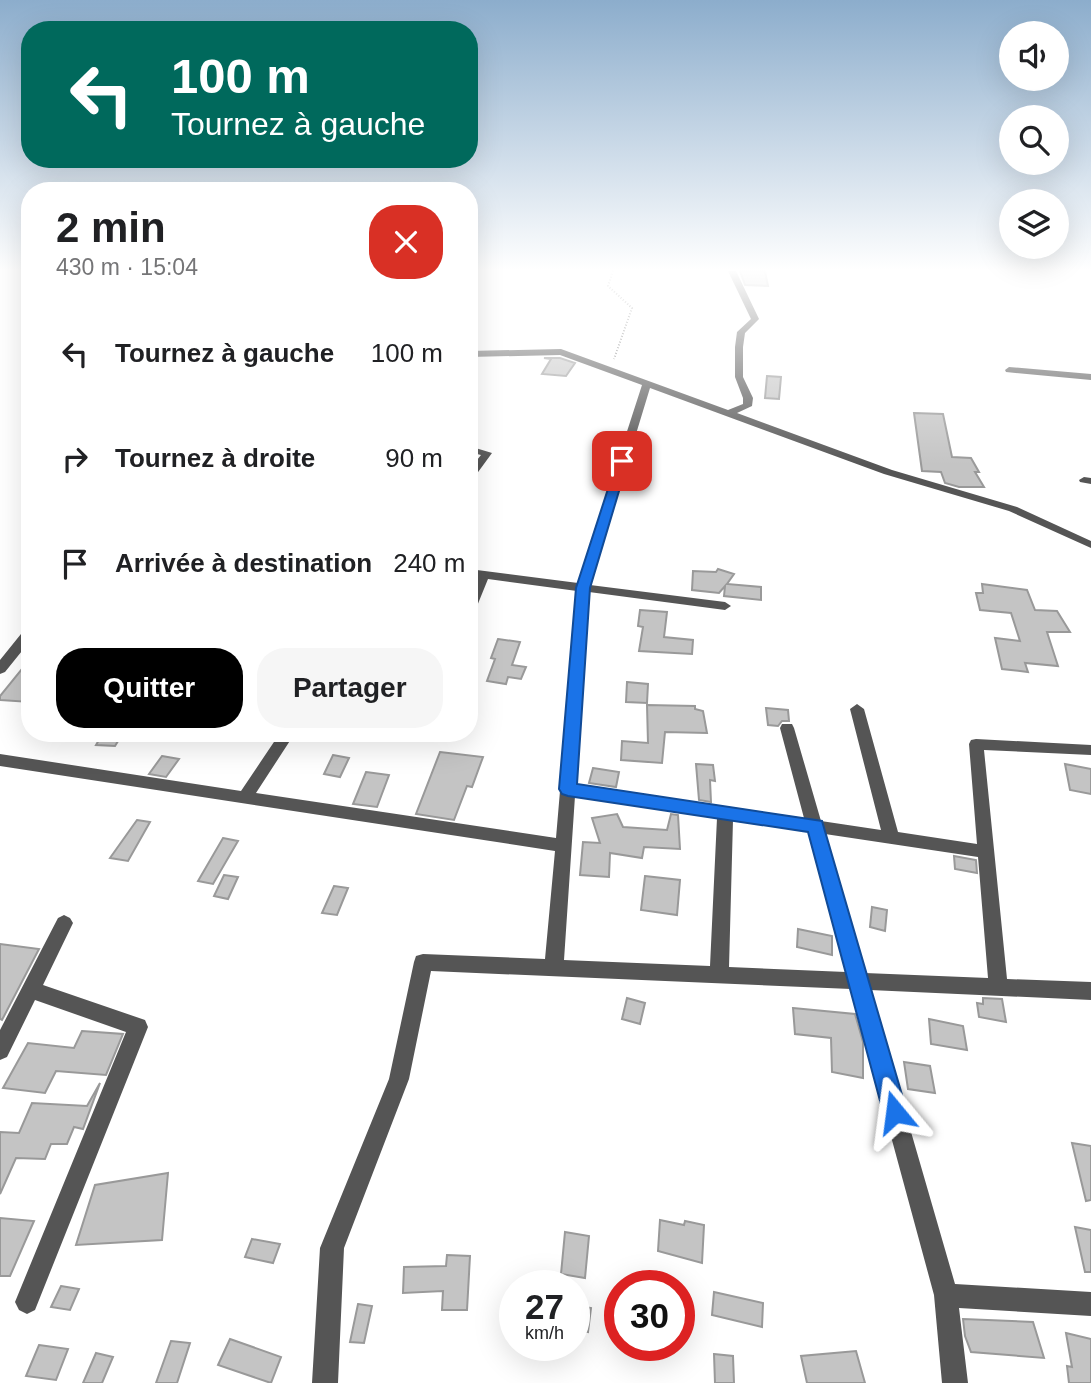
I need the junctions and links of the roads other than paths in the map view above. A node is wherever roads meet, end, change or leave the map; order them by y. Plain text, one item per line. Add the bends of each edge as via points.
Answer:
1 (741, 336) edge
2 (478, 354) edge
3 (1009, 370) dead end
4 (1091, 377) edge
5 (646, 384) junction
6 (727, 414) junction
7 (478, 451) edge
8 (478, 465) edge
9 (1091, 545) edge
10 (478, 574) edge
11 (484, 575) junction
12 (583, 588) junction
13 (478, 589) edge
14 (725, 606) dead end
15 (21, 643) edge
16 (0, 669) edge
17 (857, 709) dead end
18 (788, 728) dead end
19 (282, 742) edge
20 (1091, 750) edge
21 (0, 760) edge
22 (568, 789) junction
23 (245, 797) junction
24 (725, 813) junction
25 (815, 826) junction
26 (891, 838) junction
27 (564, 846) junction
28 (986, 852) junction
29 (64, 923) dead end
30 (554, 967) junction
31 (719, 975) junction
32 (858, 981) junction
33 (998, 987) junction
34 (30, 989) junction
35 (1091, 991) edge
36 (2, 1040) edge
37 (946, 1295) junction
38 (27, 1303) dead end
39 (1091, 1304) edge
40 (325, 1383) edge
41 (955, 1383) edge

1 - 6 street via 739,377 747,406
2 - 5 street via 561,352
3 - 4 street
5 - 6 street
5 - 12 street
6 - 9 street via 888,472 1013,509
7 - 8 street via 487,453
10 - 11 street
11 - 12 street
11 - 13 street
12 - 14 street
12 - 22 street
15 - 16 street
17 - 26 street
18 - 25 street
19 - 23 street
20 - 28 street via 976,744
21 - 23 street
22 - 24 street
22 - 27 street
23 - 27 street
24 - 25 street
24 - 31 street
25 - 26 street
25 - 32 street
26 - 28 street
27 - 30 street
28 - 33 street
29 - 34 street
30 - 31 street
30 - 40 street via 423,962 399,1079 332,1248
31 - 32 street
32 - 33 street
32 - 37 street
33 - 35 street
34 - 36 street
34 - 38 street via 138,1027
37 - 39 street
37 - 41 street

